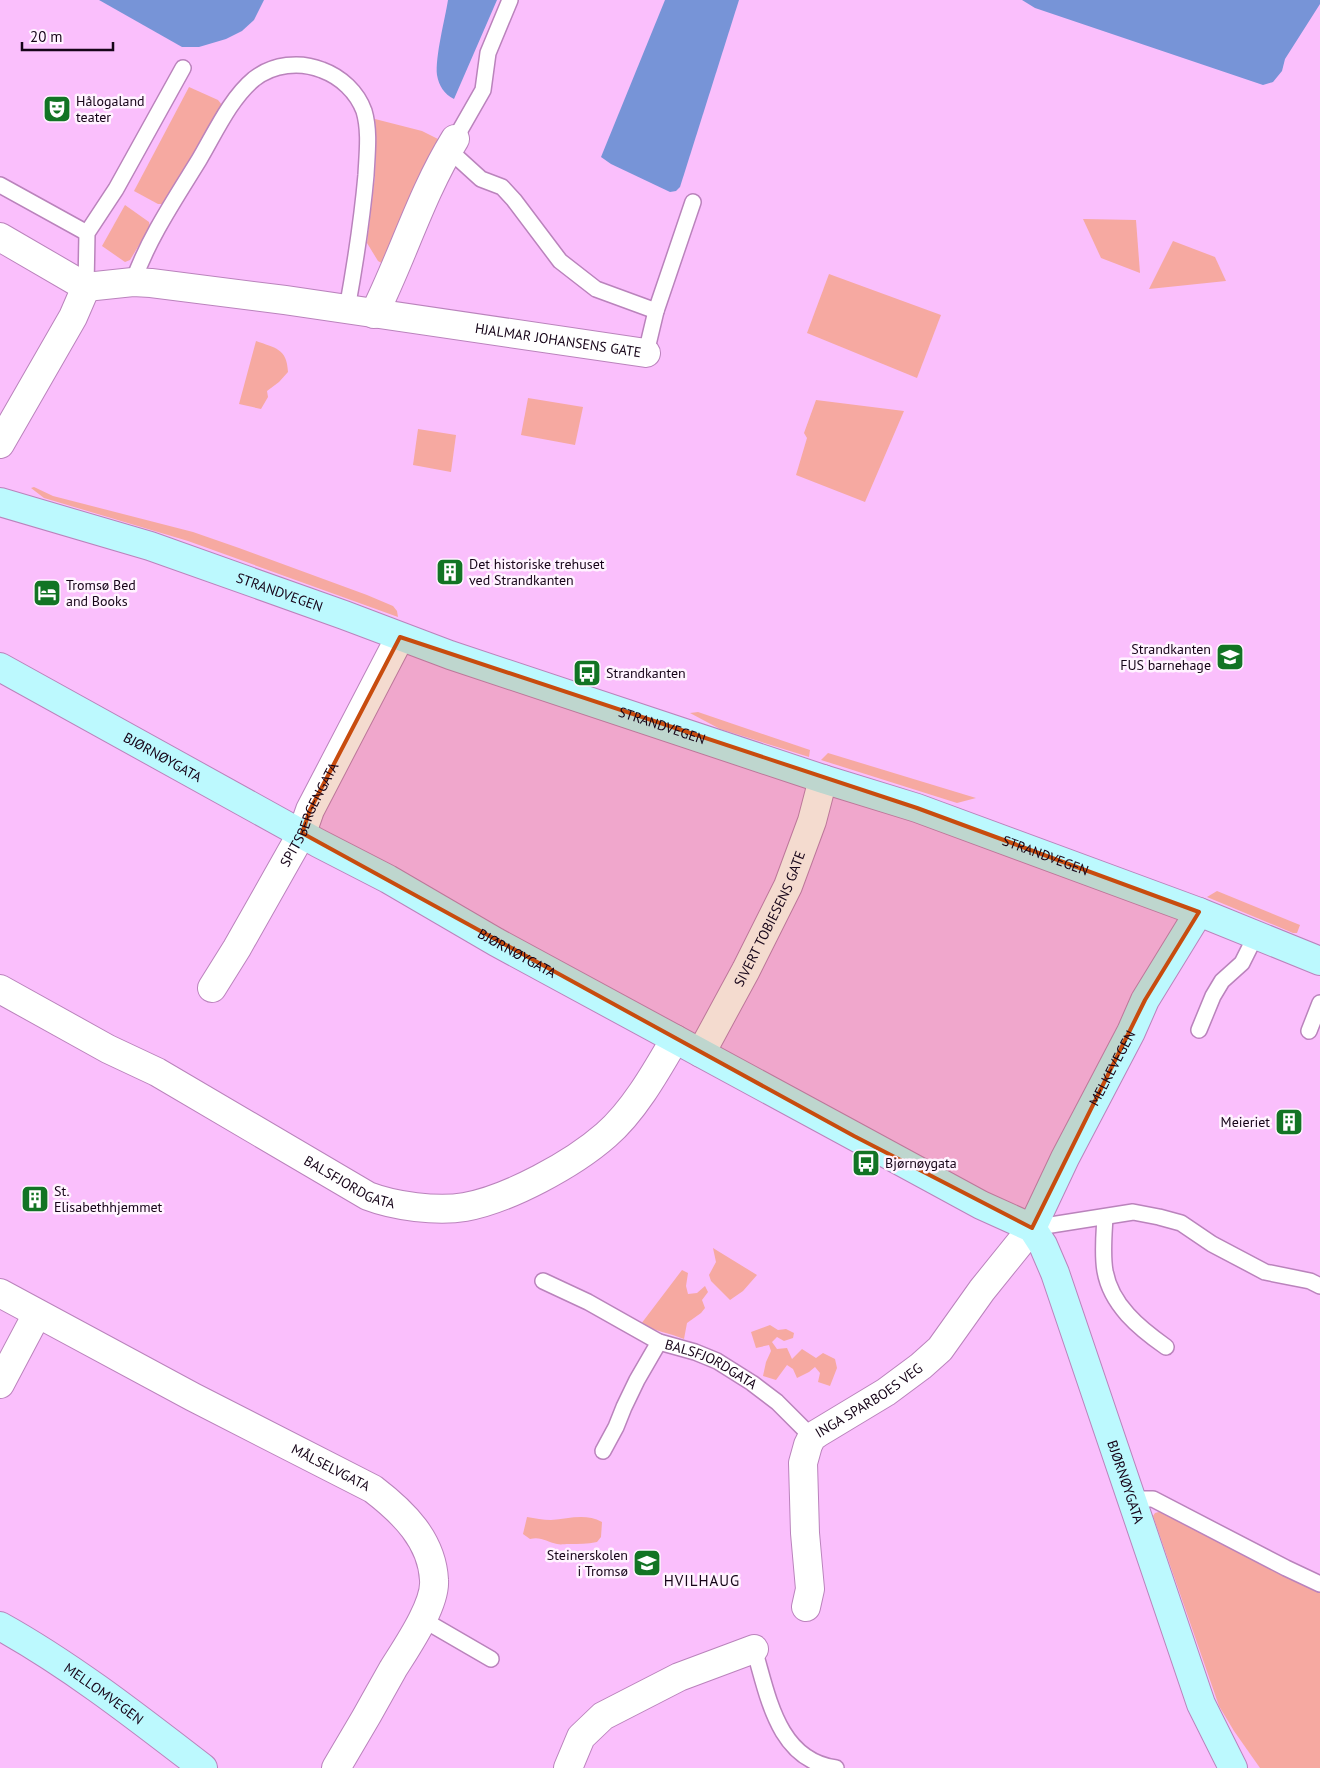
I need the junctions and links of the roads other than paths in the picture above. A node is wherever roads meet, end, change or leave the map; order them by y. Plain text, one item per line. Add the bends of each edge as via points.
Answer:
1 (510, 0) edge
2 (182, 68) dead end
3 (451, 144) junction
4 (0, 185) edge
5 (694, 202) dead end
6 (87, 233) junction
7 (0, 237) edge
8 (133, 282) junction
9 (86, 287) junction
10 (347, 309) junction
11 (656, 311) junction
12 (374, 314) junction
13 (646, 353) joint
14 (0, 444) edge
15 (0, 502) edge
16 (400, 637) junction
17 (0, 667) edge
18 (823, 779) junction
19 (302, 833) junction
20 (1199, 912) junction
21 (1256, 935) junction
22 (1320, 962) edge
23 (212, 988) dead end
24 (0, 989) edge
25 (1320, 1003) edge
26 (1199, 1030) dead end
27 (1309, 1031) dead end
28 (675, 1039) junction
29 (701, 1052) junction
30 (1105, 1217) junction
31 (1032, 1228) junction
32 (543, 1281) dead end
33 (1320, 1286) edge
34 (0, 1293) edge
35 (37, 1314) junction
36 (658, 1342) junction
37 (1166, 1347) dead end
38 (0, 1384) edge
39 (812, 1437) junction
40 (603, 1451) dead end
41 (1132, 1498) junction
42 (1320, 1584) edge
43 (806, 1607) dead end
44 (422, 1620) junction
45 (0, 1626) edge
46 (754, 1649) joint
47 (491, 1659) dead end
48 (203, 1768) edge
49 (336, 1768) edge
50 (568, 1768) edge
51 (836, 1768) edge
52 (1233, 1768) edge

1 - 3 lane via 488,54 483,90
2 - 6 lane via 116,189
3 - 11 lane via 481,179 502,187 560,261 596,289
3 - 12 street via 434,175
4 - 6 lane
5 - 11 lane, HJALMAR JOHANSENS GATE
6 - 9 lane
7 - 9 street
8 - 9 street, HJALMAR JOHANSENS GATE
8 - 10 street, HJALMAR JOHANSENS GATE
8 - 10 lane via 140,261 164,217 243,91 267,70 282,66 309,66 325,70 343,81 359,100 366,120 368,147 364,195
9 - 14 street via 73,317
10 - 12 street, HJALMAR JOHANSENS GATE
11 - 13 lane, HJALMAR JOHANSENS GATE
12 - 13 street, HJALMAR JOHANSENS GATE
15 - 16 street, STRANDVEGEN via 150,546
16 - 18 street, STRANDVEGEN
16 - 19 street, SPITSBERGENGATA via 319,792
17 - 19 street, BJØRNØYGATA
18 - 20 street, STRANDVEGEN via 917,808
18 - 29 street, SIVERT TOBIESENS GATE via 812,821 788,886
19 - 23 street, SPITSBERGENGATA
19 - 28 street, BJØRNØYGATA
20 - 21 street, STRANDVEGEN
20 - 31 street, MELKEVEGEN via 1146,1000
21 - 22 street, STRANDVEGEN
21 - 26 lane via 1242,963 1213,996
24 - 28 street, BALSFJORDGATA via 165,1077 368,1196 380,1201 436,1208 465,1207 495,1198 517,1190 572,1160 616,1124 651,1080
25 - 27 lane
28 - 29 street, BJØRNØYGATA
29 - 31 street, BJØRNØYGATA via 981,1205
30 - 31 lane
30 - 33 lane via 1132,1212 1180,1223 1265,1272
30 - 37 lane via 1105,1269 1113,1295 1129,1316
31 - 39 street, INGA SPARBOES VEG via 940,1349 893,1387
31 - 41 street, BJØRNØYGATA via 1055,1272
32 - 36 lane, BALSFJORDGATA via 588,1302
34 - 35 street, MÅLSELVGATA
35 - 38 street
35 - 44 street, MÅLSELVGATA via 373,1489 394,1505 420,1537 432,1568 433,1592
36 - 39 lane, BALSFJORDGATA via 695,1352 730,1369 777,1402
36 - 40 lane
39 - 43 street, INGA SPARBOES VEG via 805,1453 803,1477 810,1589
41 - 42 lane via 1153,1499
41 - 52 street, BJØRNØYGATA via 1201,1704
44 - 47 lane
44 - 49 street, MÅLSELVGATA
45 - 48 street, MELLOMVEGEN via 47,1653
46 - 50 street via 679,1677 609,1712 581,1737
46 - 51 lane via 782,1732 805,1756 818,1764

